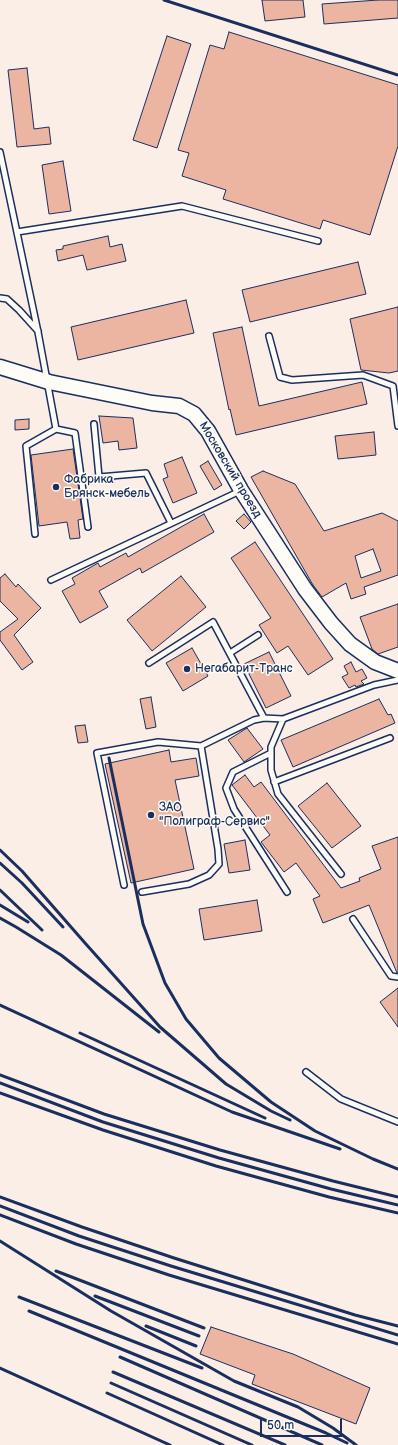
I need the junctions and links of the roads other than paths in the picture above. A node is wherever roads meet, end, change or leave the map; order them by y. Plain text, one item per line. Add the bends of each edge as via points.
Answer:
1 (0, 152) edge
2 (17, 232) junction
3 (318, 240) dead end
4 (0, 298) edge
5 (38, 332) junction
6 (269, 336) dead end
7 (0, 367) edge
8 (49, 382) junction
9 (396, 400) edge
10 (94, 424) dead end
11 (398, 426) edge
12 (56, 429) junction
13 (241, 490) junction
14 (171, 523) junction
15 (88, 527) dead end
16 (35, 534) dead end
17 (51, 580) dead end
18 (258, 634) dead end
19 (230, 653) junction
20 (149, 663) dead end
21 (398, 671) edge
22 (398, 680) edge
23 (264, 718) junction
24 (283, 719) junction
25 (390, 738) dead end
26 (201, 746) junction
27 (271, 753) junction
28 (274, 782) junction
29 (342, 874) dead end
30 (124, 884) dead end
31 (142, 892) dead end
32 (287, 892) dead end
33 (353, 919) dead end
34 (398, 977) edge
35 (306, 1072) dead end
36 (398, 1122) edge

1 - 2 lane
2 - 3 lane via 182,206
2 - 5 lane
4 - 5 lane via 8,300
5 - 8 lane
6 - 9 lane via 280,377 292,380 363,375 393,386
7 - 8 street, Московский проезд
8 - 12 lane
8 - 13 street, Московский проезд via 179,406 194,414 208,430
9 - 11 lane
10 - 14 lane via 99,477 146,473
12 - 15 lane via 75,433
12 - 16 lane via 26,446
13 - 14 lane
13 - 21 street, Московский проезд via 305,589 331,623 350,644 375,662
14 - 17 lane
18 - 19 lane
19 - 20 lane via 213,622
19 - 23 lane
22 - 24 lane via 374,684
23 - 24 lane
23 - 26 lane via 254,720
24 - 27 lane
25 - 28 lane
26 - 30 lane via 158,742 97,753
26 - 31 lane via 219,864 209,875 190,884
27 - 28 lane
27 - 32 lane via 233,772 226,788 234,809
28 - 29 lane via 278,794
33 - 34 lane via 391,976
35 - 36 lane via 341,1099

